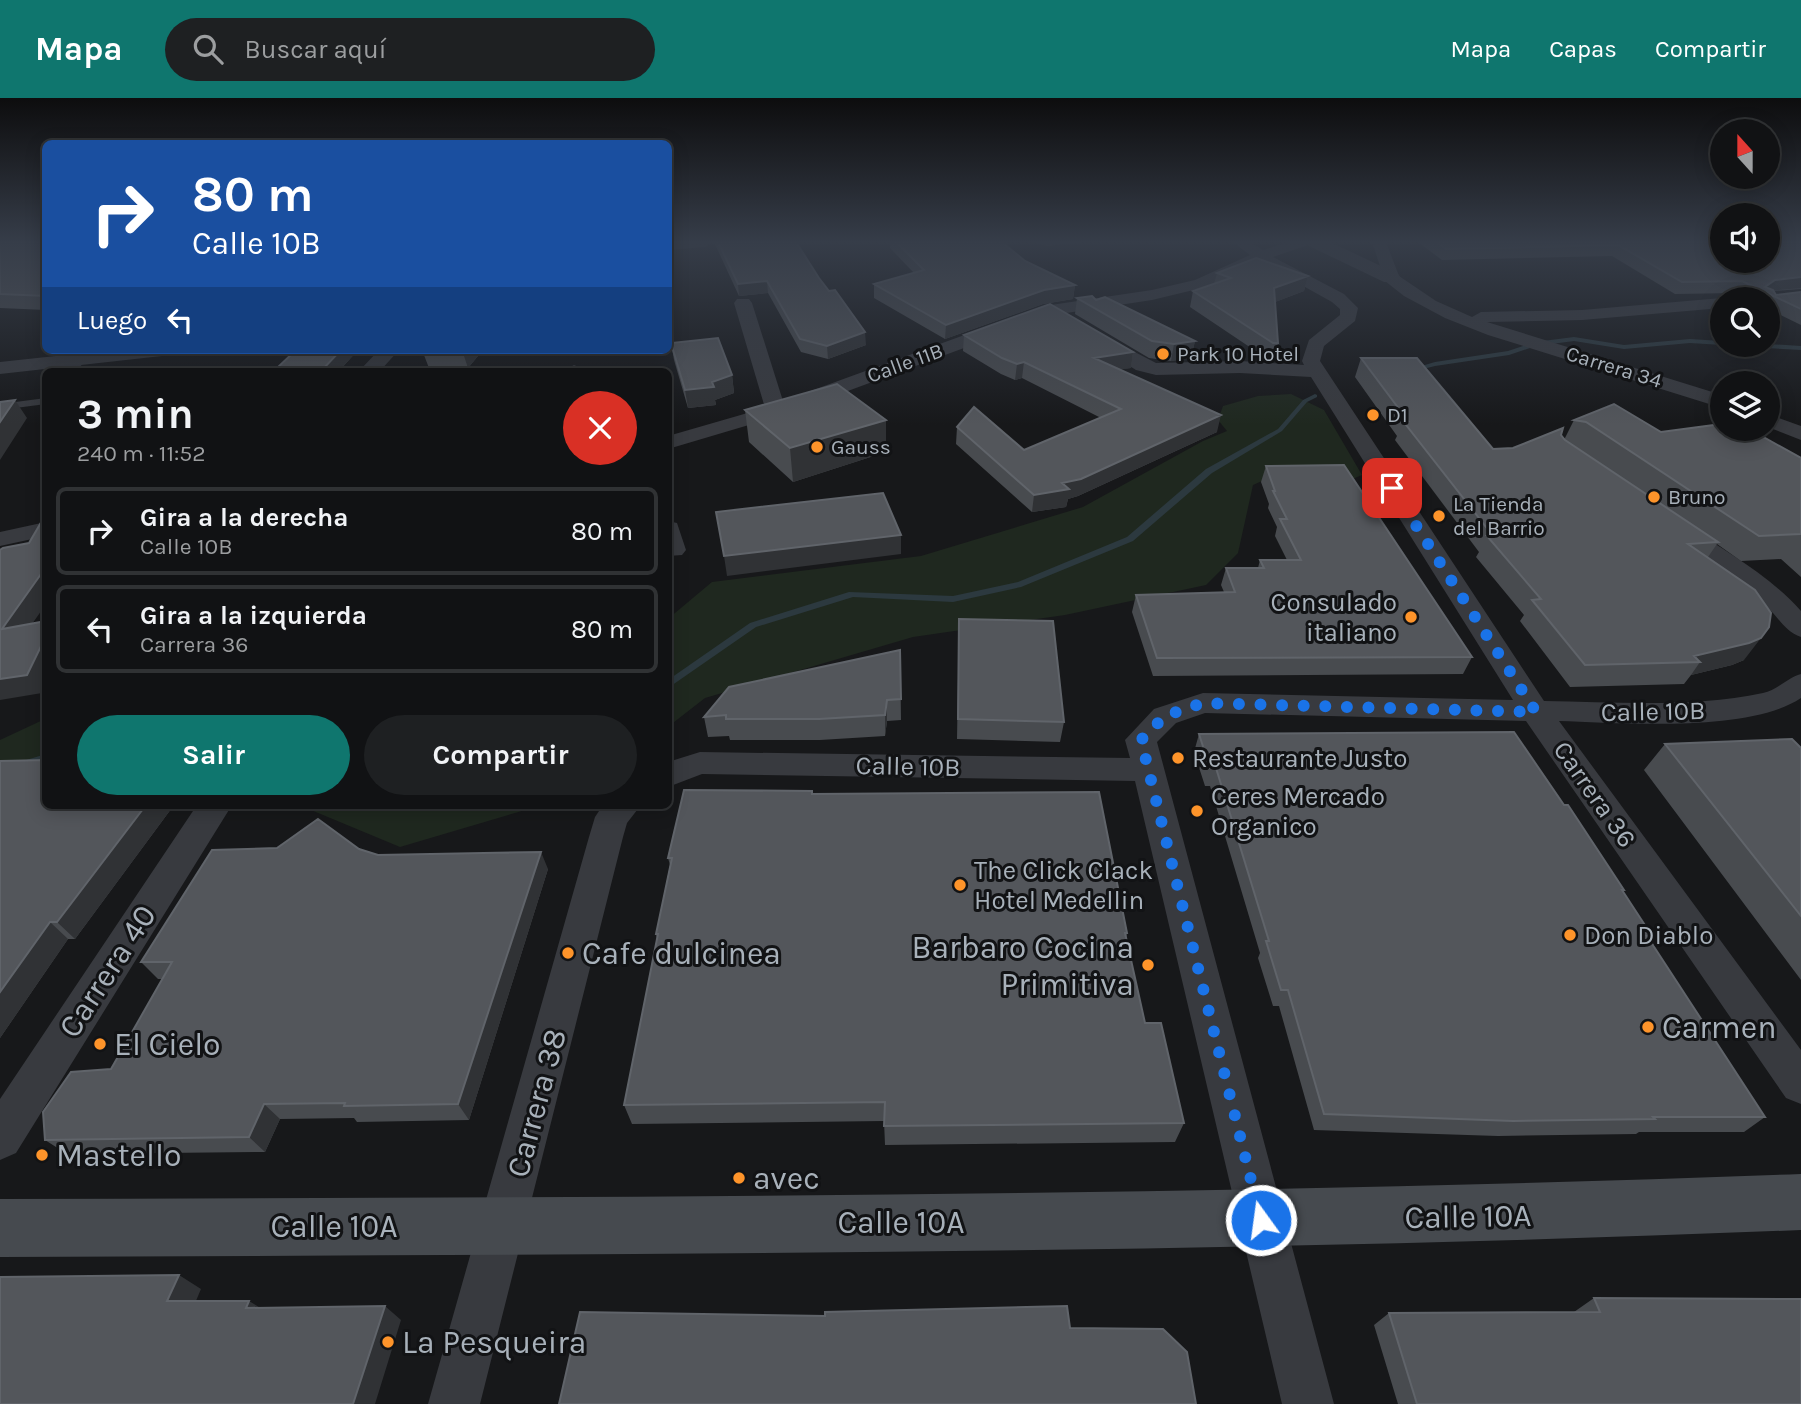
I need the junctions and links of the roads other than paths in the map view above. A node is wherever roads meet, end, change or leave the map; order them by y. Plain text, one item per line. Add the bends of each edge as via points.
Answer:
1 (743, 303) edge
2 (1098, 303) edge
3 (1343, 303) edge
4 (1423, 303) edge
5 (1710, 304) edge
6 (1050, 310) junction
7 (1518, 317) junction
8 (1458, 318) junction
9 (1512, 337) junction
10 (139, 354) edge
11 (386, 354) edge
12 (76, 365) edge
13 (0, 368) edge
14 (372, 368) edge
15 (1317, 372) junction
16 (1710, 398) edge
17 (42, 402) edge
18 (0, 407) edge
19 (776, 411) junction
20 (1780, 425) edge
21 (1801, 433) edge
22 (672, 442) edge
23 (1652, 513) edge
24 (42, 530) edge
25 (0, 539) edge
26 (1801, 628) edge
27 (1801, 684) edge
28 (1536, 712) junction
29 (1149, 770) junction
30 (672, 773) edge
31 (212, 809) edge
32 (620, 809) edge
33 (1801, 1084) edge
34 (0, 1138) edge
35 (1801, 1202) edge
36 (1261, 1220) junction
37 (504, 1225) junction
38 (0, 1228) edge
39 (454, 1404) edge
40 (1308, 1404) edge

1 - 19 street
2 - 6 street, Calle 11B
3 - 15 street via 1351,313 1315,344 1311,355
4 - 8 street, Carrera 34
5 - 7 street
6 - 15 street via 1143,366
6 - 19 street, Calle 11B
7 - 8 street
7 - 9 street via 1503,325
8 - 9 street, Carrera 34
9 - 16 street, Carrera 34
10 - 12 street
11 - 14 street
12 - 13 street
15 - 28 street, Carrera 36
17 - 18 lane
19 - 22 street, Calle 11B
20 - 21 street
23 - 26 street via 1786,608
24 - 25 street
27 - 28 street, Calle 10B via 1775,701 1726,709
28 - 29 street, Calle 10B via 1203,703 1165,716 1141,740
28 - 33 street, Carrera 36
29 - 30 street, Calle 10B via 699,763
29 - 36 street
31 - 34 street, Carrera 40
32 - 37 street, Carrera 38 via 612,817 606,837
35 - 36 main road, Calle 10A
36 - 37 main road, Calle 10A
36 - 40 street
37 - 38 main road, Calle 10A
37 - 39 street, Carrera 38

